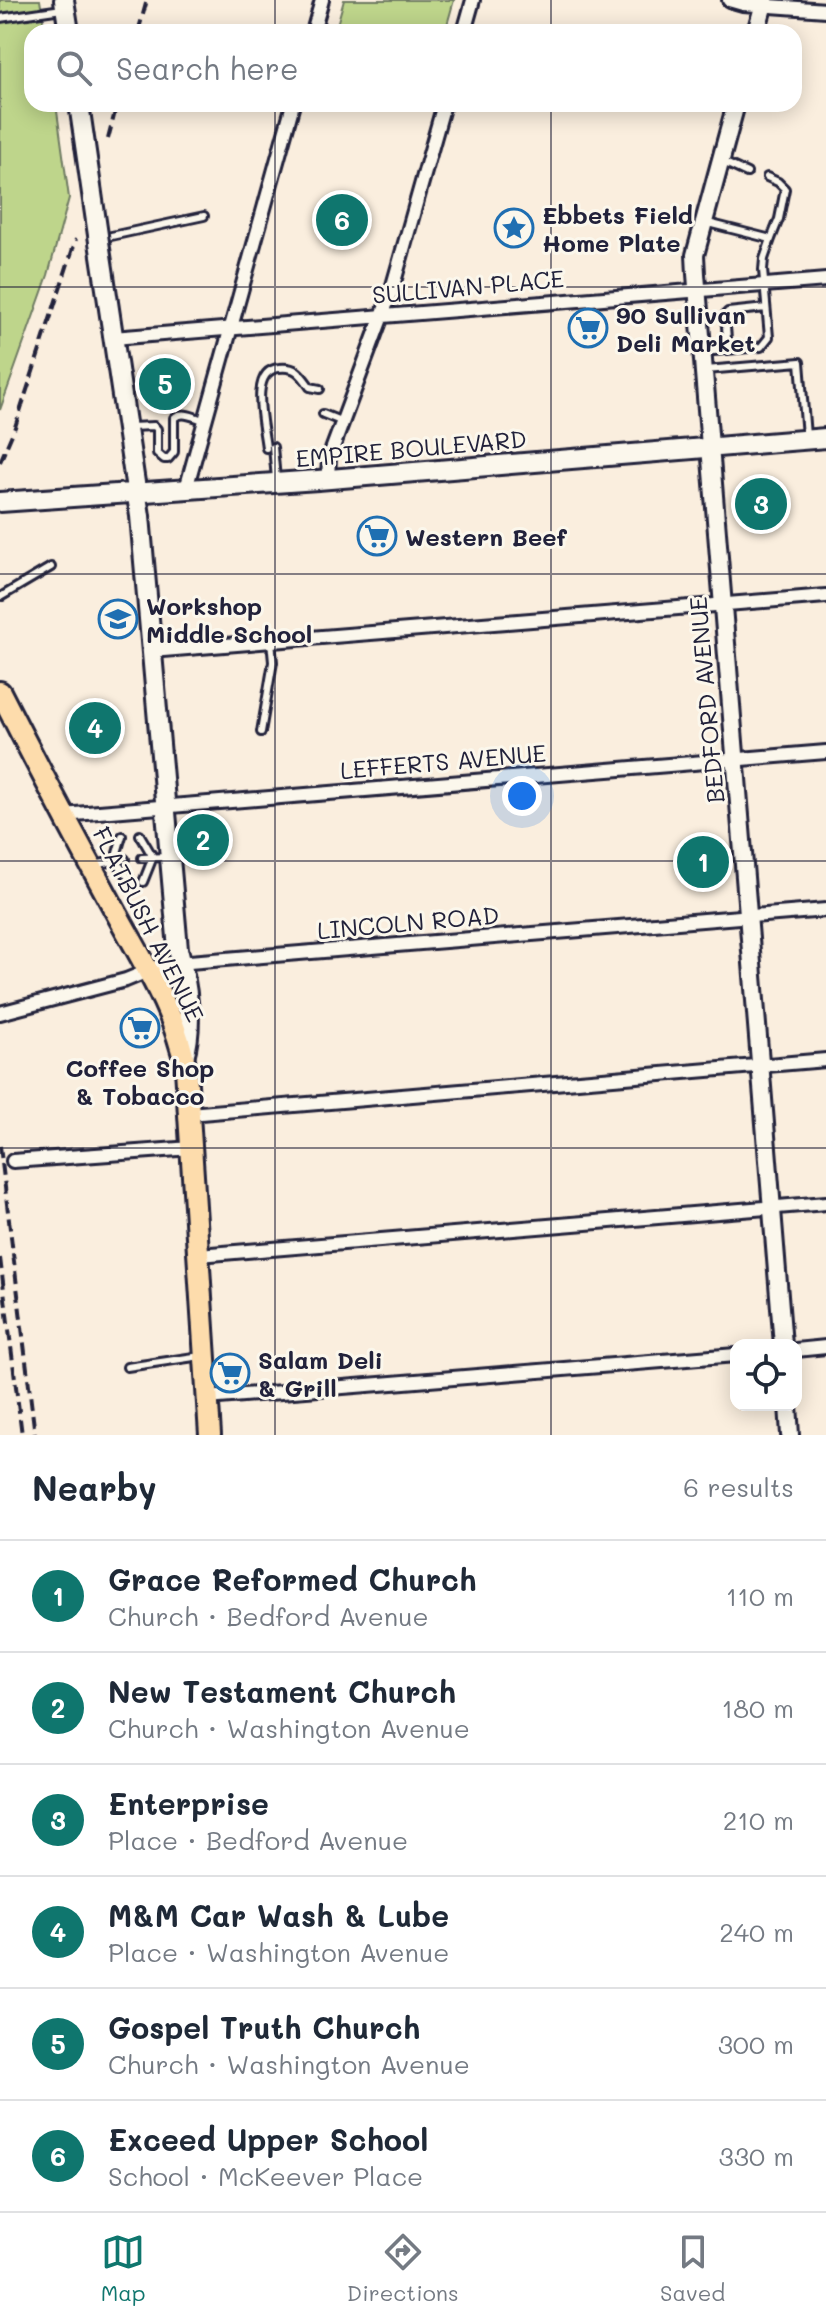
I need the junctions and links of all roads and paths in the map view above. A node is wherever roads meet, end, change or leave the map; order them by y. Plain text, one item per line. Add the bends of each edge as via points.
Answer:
1 (322, 0) edge
2 (473, 0) edge
3 (729, 0) edge
4 (764, 3) edge
5 (65, 4) edge
6 (826, 10) edge
7 (0, 18) edge
8 (68, 24) edge
9 (315, 24) edge
10 (466, 24) edge
11 (758, 24) edge
12 (80, 112) edge
13 (291, 112) edge
14 (442, 112) edge
15 (734, 112) edge
16 (721, 161) junction
17 (747, 173) dead end
18 (767, 177) dead end
19 (204, 216) dead end
20 (704, 222) junction
21 (771, 239) junction
22 (99, 240) junction
23 (826, 280) edge
24 (764, 285) junction
25 (697, 290) junction
26 (766, 308) junction
27 (383, 316) junction
28 (231, 329) junction
29 (113, 338) junction
30 (728, 350) junction
31 (702, 352) junction
32 (703, 370) junction
33 (320, 389) dead end
34 (323, 414) dead end
35 (206, 421) junction
36 (343, 422) junction
37 (126, 428) junction
38 (826, 438) edge
39 (806, 439) junction
40 (709, 448) junction
41 (328, 479) junction
42 (276, 483) junction
43 (186, 489) junction
44 (137, 492) junction
45 (0, 502) edge
46 (51, 567) dead end
47 (2, 596) edge
48 (826, 596) edge
49 (723, 604) junction
50 (271, 641) junction
51 (151, 651) junction
52 (0, 692) edge
53 (261, 732) dead end
54 (826, 752) edge
55 (735, 759) junction
56 (165, 805) junction
57 (63, 815) junction
58 (140, 839) dead end
59 (123, 840) dead end
60 (161, 857) junction
61 (142, 858) dead end
62 (125, 859) dead end
63 (115, 860) junction
64 (91, 866) junction
65 (142, 871) dead end
66 (129, 872) dead end
67 (132, 882) dead end
68 (143, 882) dead end
69 (826, 910) edge
70 (748, 917) junction
71 (181, 962) junction
72 (147, 971) junction
73 (0, 1013) edge
74 (184, 1057) junction
75 (826, 1060) edge
76 (761, 1066) junction
77 (189, 1114) junction
78 (192, 1148) junction
79 (13, 1161) dead end
80 (826, 1203) edge
81 (772, 1208) junction
82 (199, 1255) junction
83 (783, 1339) edge
84 (826, 1347) edge
85 (802, 1349) edge
86 (205, 1355) junction
87 (730, 1355) edge
88 (127, 1367) dead end
89 (207, 1398) junction
90 (788, 1411) edge
91 (210, 1435) edge
92 (790, 1435) edge

1 - 9 street
2 - 10 street
3 - 4 street
4 - 6 street
4 - 11 street
5 - 7 lane
5 - 8 main road
12 - 22 main road, bridge
13 - 28 street
14 - 27 street
15 - 16 street, BEDFORD AVENUE
16 - 17 lane
16 - 20 street, BEDFORD AVENUE
18 - 21 lane via 785,189
19 - 22 lane
20 - 21 lane
20 - 25 street, BEDFORD AVENUE via 695,255
21 - 24 lane
22 - 29 main road
23 - 24 street, SULLIVAN PLACE
24 - 25 street, SULLIVAN PLACE
24 - 26 lane
25 - 27 street, SULLIVAN PLACE
25 - 31 street, BEDFORD AVENUE
26 - 30 lane via 769,337 761,347
26 - 30 lane via 725,315
27 - 28 street, SULLIVAN PLACE
27 - 36 street
28 - 29 street, SULLIVAN PLACE
28 - 35 street
29 - 37 main road
30 - 31 lane
31 - 32 street, BEDFORD AVENUE
32 - 39 lane via 800,362
32 - 40 street, BEDFORD AVENUE
33 - 42 lane via 310,387 292,368 266,372 260,390
34 - 36 lane
35 - 37 lane via 181,414 174,418 174,452 168,459 157,453 154,426
35 - 43 street
36 - 41 street via 329,458
37 - 44 main road
38 - 39 main road, EMPIRE BOULEVARD
39 - 40 main road, EMPIRE BOULEVARD
40 - 41 main road, EMPIRE BOULEVARD
40 - 49 street, BEDFORD AVENUE
41 - 42 main road, EMPIRE BOULEVARD
42 - 43 main road, EMPIRE BOULEVARD
43 - 44 main road, EMPIRE BOULEVARD
44 - 45 main road, EMPIRE BOULEVARD
44 - 51 main road
46 - 47 lane
48 - 49 street
49 - 50 street
49 - 55 street, BEDFORD AVENUE
50 - 51 street
50 - 53 lane via 273,662
51 - 56 main road
52 - 57 main road, FLATBUSH AVENUE
54 - 55 street, LEFFERTS AVENUE
55 - 56 street, LEFFERTS AVENUE
55 - 70 street, BEDFORD AVENUE
56 - 57 street, LEFFERTS AVENUE
56 - 60 main road
57 - 64 main road, FLATBUSH AVENUE
58 - 60 lane
59 - 63 lane
60 - 61 lane
60 - 65 lane
60 - 68 lane
60 - 71 main road
62 - 63 lane
63 - 64 lane
63 - 66 lane
63 - 67 lane
64 - 72 main road, FLATBUSH AVENUE
69 - 70 street, LINCOLN ROAD
70 - 71 street, LINCOLN ROAD
70 - 76 street, BEDFORD AVENUE
71 - 72 street, LINCOLN ROAD
71 - 74 main road via 189,1039
72 - 73 street, LINCOLN ROAD
72 - 74 main road, FLATBUSH AVENUE
74 - 77 main road, FLATBUSH AVENUE
75 - 76 street
76 - 77 street
76 - 81 street, BEDFORD AVENUE
77 - 78 main road, FLATBUSH AVENUE
78 - 79 street
78 - 82 main road, FLATBUSH AVENUE
80 - 81 street
81 - 82 street
81 - 83 street, BEDFORD AVENUE
82 - 86 main road, FLATBUSH AVENUE
84 - 85 street
86 - 88 lane
86 - 89 main road, FLATBUSH AVENUE
87 - 89 street
89 - 91 main road, FLATBUSH AVENUE
90 - 92 street

